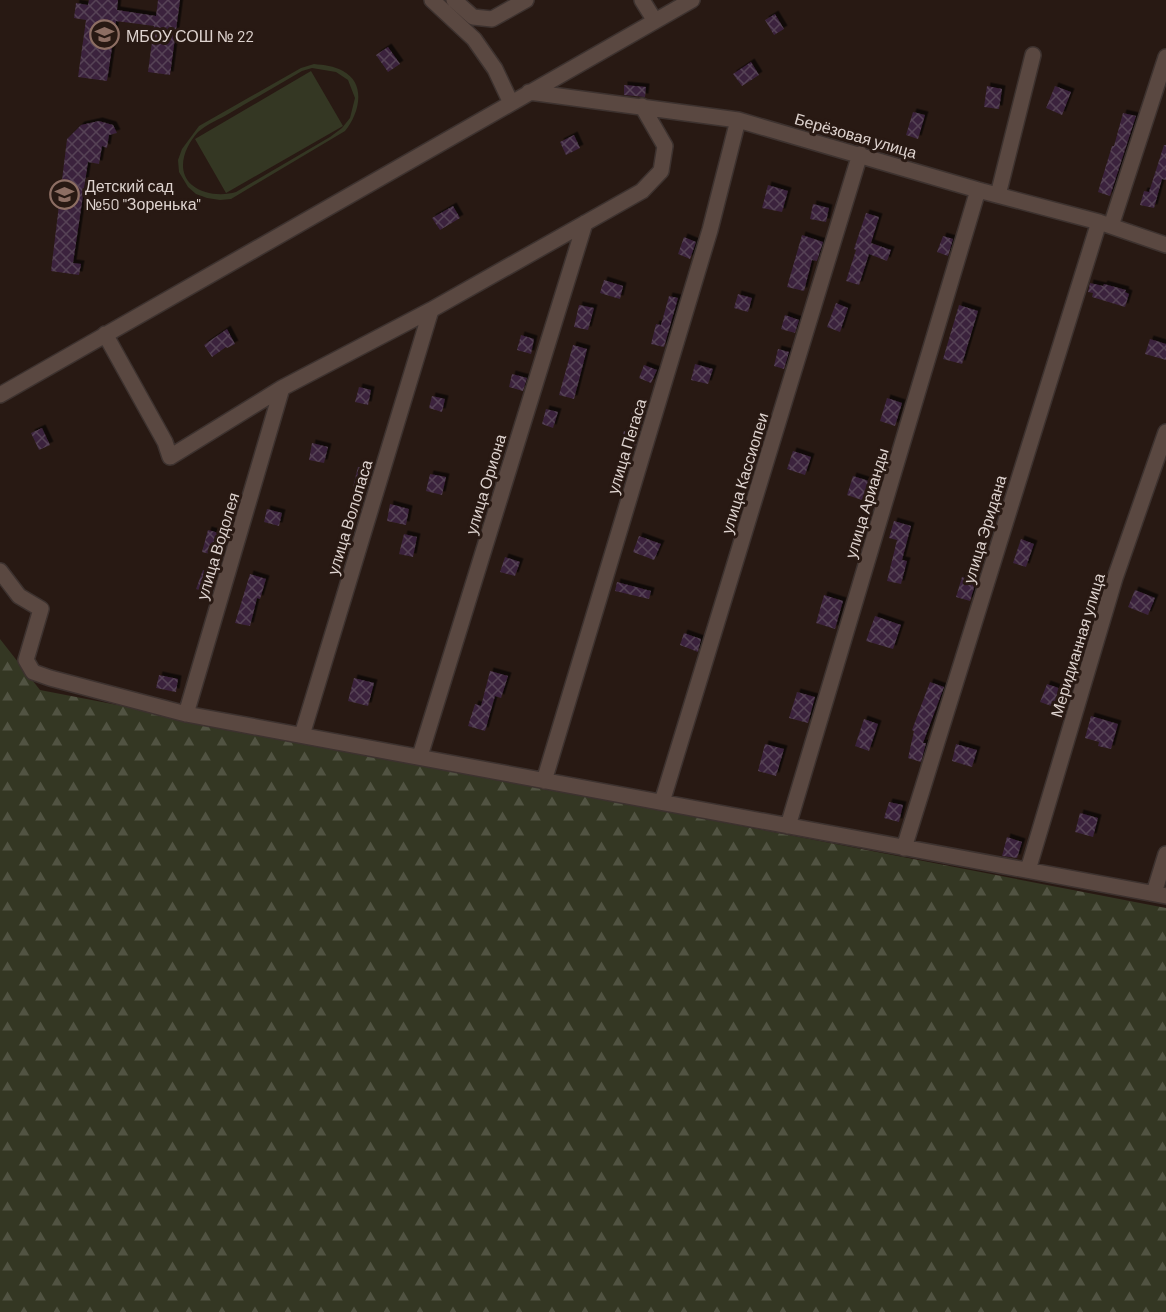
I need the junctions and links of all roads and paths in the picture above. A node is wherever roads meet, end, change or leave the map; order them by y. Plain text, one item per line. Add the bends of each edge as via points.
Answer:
1 (432, 0) edge
2 (454, 0) edge
3 (526, 0) edge
4 (642, 0) edge
5 (692, 0) edge
6 (655, 21) junction
7 (1033, 55) dead end
8 (1166, 57) edge
9 (529, 92) junction
10 (511, 103) junction
11 (642, 106) junction
12 (738, 120) junction
13 (860, 154) junction
14 (978, 189) junction
15 (998, 195) junction
16 (585, 223) junction
17 (1105, 224) junction
18 (1166, 245) edge
19 (431, 310) junction
20 (105, 334) junction
21 (282, 388) junction
22 (0, 395) edge
23 (1166, 432) edge
24 (0, 571) edge
25 (186, 714) junction
26 (302, 735) junction
27 (420, 756) junction
28 (544, 781) junction
29 (662, 802) junction
30 (788, 826) junction
31 (904, 848) junction
32 (1166, 854) edge
33 (1028, 870) junction
34 (1160, 894) edge

1 - 10 street via 474,39 495,69
2 - 3 street via 473,17 492,19
4 - 6 street
5 - 6 street
6 - 9 street
7 - 15 street
8 - 17 street, улица Эридана
9 - 10 street
9 - 11 street, Берёзовая улица
10 - 20 street
11 - 12 street, Берёзовая улица
11 - 16 street via 666,146 661,171 642,191
12 - 13 street, Берёзовая улица
12 - 28 street, улица Пегаса via 710,230
13 - 14 street, Берёзовая улица
13 - 29 street, улица Кассиопеи
14 - 15 street, Берёзовая улица
14 - 30 street, улица Арианды
15 - 17 street, Берёзовая улица
16 - 19 street
16 - 27 street, улица Ориона
17 - 18 street, Берёзовая улица
17 - 31 street, улица Эридана
19 - 21 street
19 - 26 street, улица Волопаса
20 - 21 street via 170,457
20 - 22 street
21 - 25 street, улица Водолея
23 - 33 street, Меридианная улица via 1115,578
24 - 25 street via 19,596 41,609 26,660 33,672
25 - 26 street
26 - 27 street
27 - 28 street
28 - 29 street
29 - 30 street
30 - 31 street
31 - 33 street
32 - 34 street
33 - 34 street

